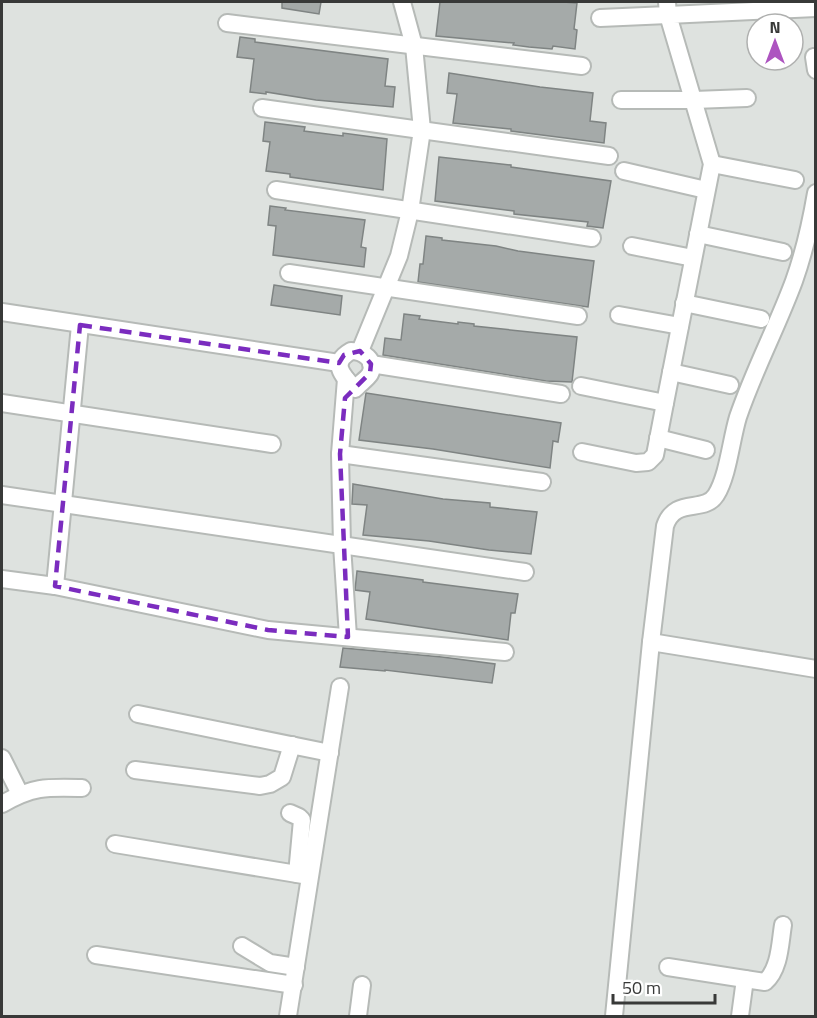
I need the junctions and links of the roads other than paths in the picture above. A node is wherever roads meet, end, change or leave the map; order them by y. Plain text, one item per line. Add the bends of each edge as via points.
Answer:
1 (402, 2) edge
2 (668, 8) edge
3 (816, 8) edge
4 (600, 18) dead end
5 (226, 23) dead end
6 (414, 46) junction
7 (582, 66) dead end
8 (747, 98) dead end
9 (621, 100) dead end
10 (694, 100) junction
11 (262, 108) dead end
12 (422, 130) junction
13 (609, 156) dead end
14 (712, 164) junction
15 (624, 171) dead end
16 (795, 180) dead end
17 (276, 190) dead end
18 (706, 190) junction
19 (816, 193) edge
20 (410, 211) junction
21 (698, 234) junction
22 (592, 238) dead end
23 (632, 246) dead end
24 (783, 252) dead end
25 (693, 258) junction
26 (289, 273) dead end
27 (388, 287) junction
28 (684, 303) junction
29 (2, 312) edge
30 (619, 315) dead end
31 (578, 316) dead end
32 (761, 320) dead end
33 (80, 325) junction
34 (680, 326) junction
35 (360, 351) junction
36 (339, 363) junction
37 (371, 364) junction
38 (671, 372) junction
39 (346, 379) junction
40 (730, 385) dead end
41 (581, 386) dead end
42 (561, 394) dead end
43 (2, 403) edge
44 (665, 403) junction
45 (71, 413) junction
46 (658, 438) junction
47 (272, 444) dead end
48 (706, 450) dead end
49 (582, 452) dead end
50 (340, 454) junction
51 (542, 482) dead end
52 (2, 495) edge
53 (64, 504) junction
54 (342, 545) junction
55 (525, 572) dead end
56 (2, 579) edge
57 (55, 586) junction
58 (348, 637) junction
59 (651, 642) junction
60 (505, 652) dead end
61 (816, 669) edge
62 (340, 687) dead end
63 (138, 714) dead end
64 (292, 745) junction
65 (330, 753) junction
66 (2, 758) edge
67 (135, 771) dead end
68 (81, 788) dead end
69 (20, 794) junction
70 (2, 804) edge
71 (290, 813) dead end
72 (115, 844) dead end
73 (303, 875) junction
74 (783, 925) dead end
75 (242, 946) dead end
76 (96, 955) dead end
77 (296, 967) junction
78 (668, 968) dead end
79 (745, 979) junction
80 (362, 985) dead end
81 (294, 986) junction
82 (288, 1017) edge
83 (358, 1017) edge
84 (614, 1017) edge
85 (740, 1017) edge

1 - 6 street
2 - 3 street
2 - 4 street
2 - 10 street
5 - 6 street
6 - 7 street
6 - 12 street
8 - 10 street
9 - 10 street
10 - 14 street
11 - 12 street
12 - 13 street
12 - 20 street
14 - 16 street
14 - 18 street
15 - 18 street
17 - 20 street
18 - 21 street
19 - 59 street via 794,280 752,378 720,487 714,499 680,508 669,515 664,526
20 - 22 street
20 - 27 street
21 - 24 street
21 - 25 street
23 - 25 street
25 - 28 street
26 - 27 street
27 - 31 street
27 - 35 street
28 - 32 street
28 - 34 street
29 - 33 street
30 - 34 street
33 - 36 street
33 - 45 street
34 - 38 street
35 - 36 street via 344,355
35 - 37 street
36 - 39 street
37 - 39 street via 370,373 355,389
37 - 42 street
38 - 40 street
38 - 44 street
39 - 50 street
41 - 44 street
43 - 45 street
44 - 46 street
45 - 47 street
45 - 53 street
46 - 48 street
46 - 49 street via 655,455 648,462
50 - 51 street
50 - 54 street
52 - 53 street
53 - 54 street
53 - 57 street
54 - 55 street
54 - 58 street
56 - 57 street
57 - 58 street via 268,630
58 - 60 street
59 - 61 street
59 - 84 street
62 - 65 street
63 - 64 street
64 - 65 street
64 - 67 street via 282,777 260,786
65 - 73 street
66 - 69 street
68 - 69 street via 49,787
69 - 70 street
71 - 73 street via 302,820
72 - 73 street
73 - 77 street
74 - 79 street via 772,976 765,982
75 - 77 street via 270,963
76 - 81 street
77 - 81 street
78 - 79 street
79 - 85 street
80 - 83 street
81 - 82 street

